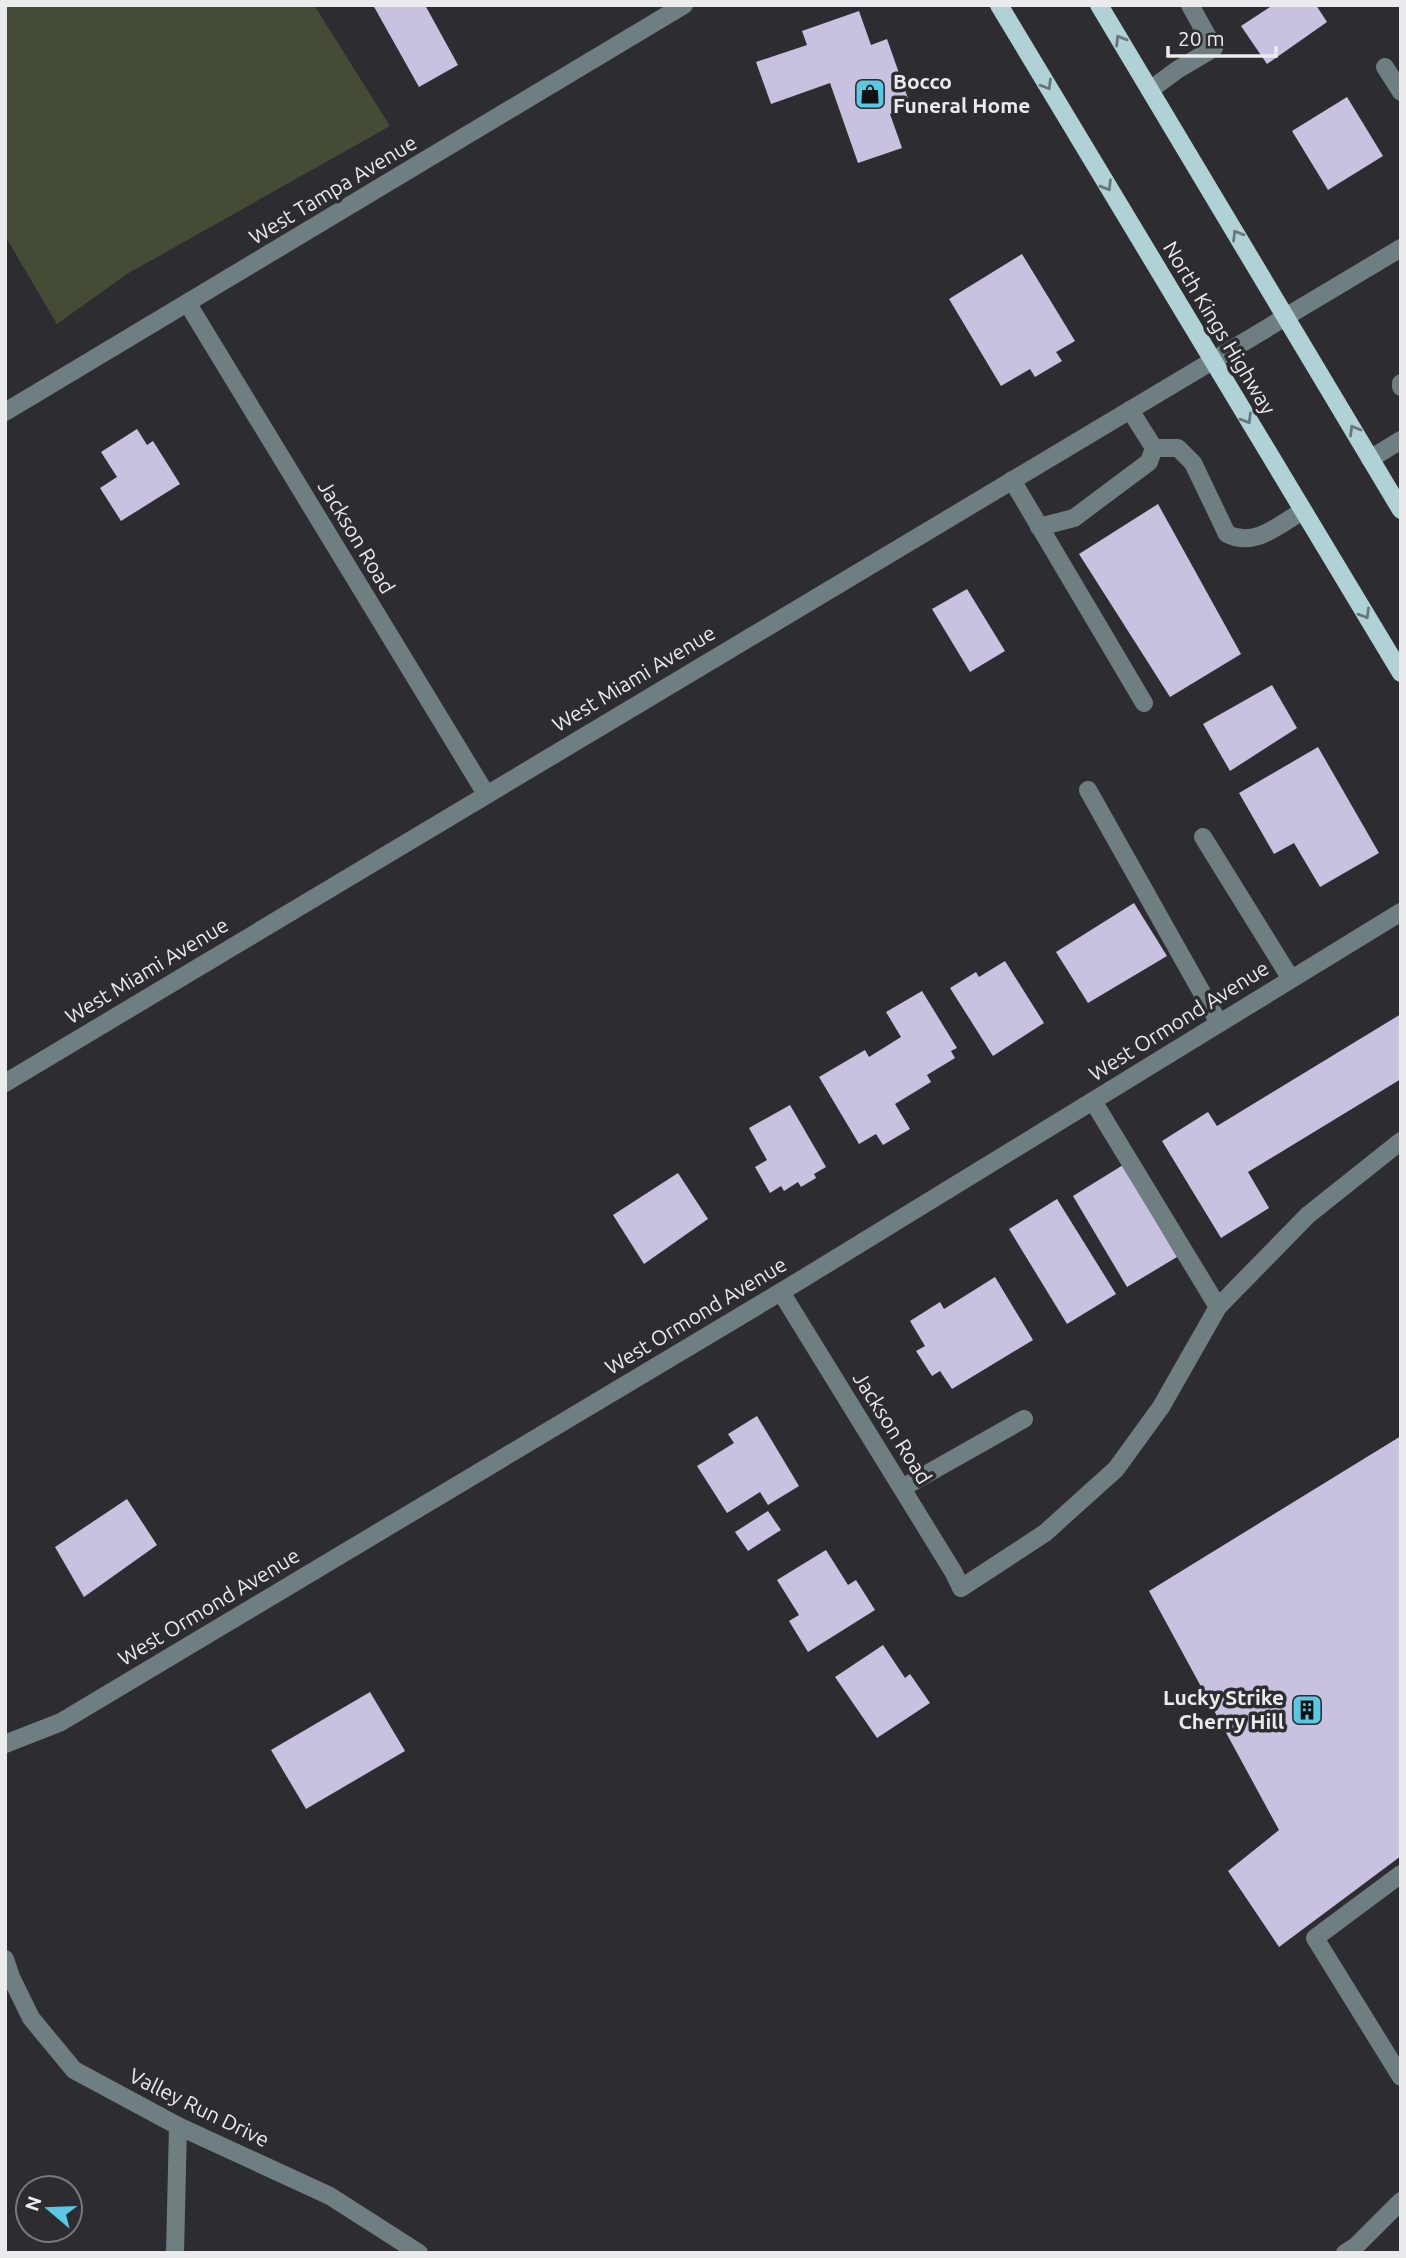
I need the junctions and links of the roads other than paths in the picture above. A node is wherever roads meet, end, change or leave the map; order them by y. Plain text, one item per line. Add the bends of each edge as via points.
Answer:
1 (684, 5) edge
2 (999, 5) edge
3 (1100, 5) edge
4 (1190, 5) edge
5 (1385, 67) dead end
6 (1150, 90) junction
7 (1401, 92) edge
8 (1401, 248) edge
9 (188, 303) junction
10 (1287, 317) junction
11 (1212, 361) junction
12 (8, 405) edge
13 (1130, 410) junction
14 (1401, 440) edge
15 (1154, 448) junction
16 (1370, 459) junction
17 (1012, 480) junction
18 (1401, 510) edge
19 (1303, 511) junction
20 (1039, 527) junction
21 (1401, 673) edge
22 (1144, 704) dead end
23 (1088, 790) dead end
24 (486, 794) junction
25 (1203, 837) dead end
26 (1401, 912) edge
27 (1291, 979) junction
28 (1219, 1023) junction
29 (5, 1083) edge
30 (1093, 1101) junction
31 (1401, 1141) edge
32 (781, 1292) junction
33 (1218, 1307) junction
34 (1024, 1419) dead end
35 (902, 1488) junction
36 (5, 1744) edge
37 (1401, 1874) edge
38 (5, 1959) edge
39 (1401, 2077) edge
40 (178, 2126) junction
41 (1401, 2201) edge
42 (1354, 2250) edge
43 (174, 2253) edge
44 (419, 2253) edge

1 - 9 street, West Tampa Avenue
2 -> 11 main road, North Kings Highway
6 -> 3 main road
4 - 6 street via 1214,48
5 - 7 street
10 -> 6 main road
8 - 10 street, West Miami Avenue
9 - 12 street, West Tampa Avenue
9 - 24 street, Jackson Road
10 - 11 street, West Miami Avenue
16 -> 10 main road
11 - 13 street, West Miami Avenue
11 -> 19 main road, North Kings Highway
13 - 15 street
13 - 17 street, West Miami Avenue
14 - 16 street
15 - 19 street via 1178,448 1194,463 1227,534 1239,540 1252,540
15 - 20 street via 1149,462 1074,518
16 - 18 main road
17 - 20 street
17 - 24 street, West Miami Avenue
19 -> 21 main road, North Kings Highway
20 - 22 street
23 - 28 street
24 - 29 street, West Miami Avenue
25 - 27 street
26 - 27 street, West Ormond Avenue
27 - 28 street, West Ormond Avenue
28 - 30 street, West Ormond Avenue
30 - 32 street, West Ormond Avenue
30 - 33 street
31 - 33 street via 1308,1215
32 - 35 street, Jackson Road
32 - 36 street, West Ormond Avenue via 61,1722
33 - 35 street, Jackson Road via 1161,1407 1116,1469 1045,1533 961,1588
34 - 35 street
37 - 39 street via 1315,1938
38 - 40 street, Valley Run Drive via 32,2018 74,2070
40 - 43 street
40 - 44 street, Valley Run Drive via 330,2196
41 - 42 street

